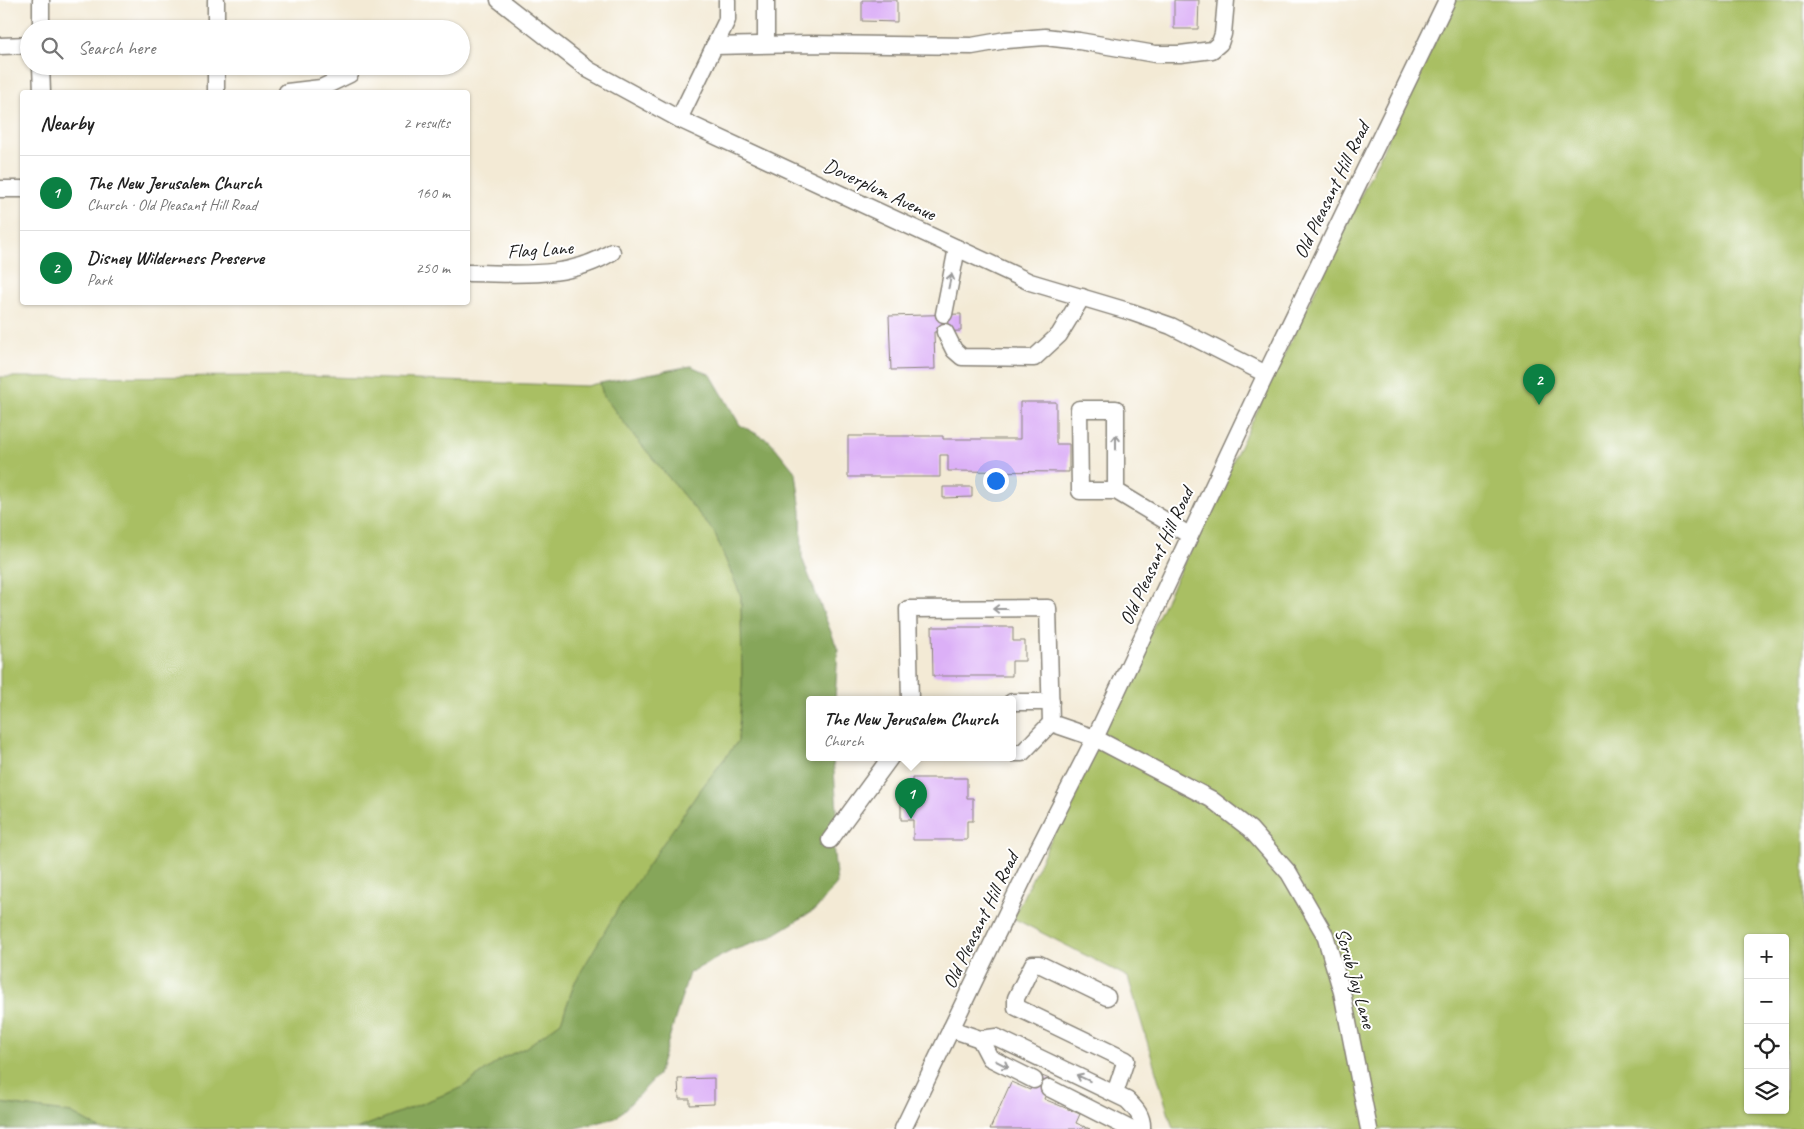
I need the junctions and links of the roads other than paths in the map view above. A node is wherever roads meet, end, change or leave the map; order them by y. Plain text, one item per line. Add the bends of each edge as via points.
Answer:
1 (41, 0) edge
2 (216, 0) edge
3 (499, 0) edge
4 (727, 0) edge
5 (766, 0) edge
6 (1226, 0) edge
7 (1446, 0) edge
8 (41, 20) edge
9 (216, 20) edge
10 (766, 44) junction
11 (0, 46) edge
12 (20, 46) edge
13 (714, 46) junction
14 (41, 75) edge
15 (216, 75) edge
16 (348, 75) edge
17 (42, 90) edge
18 (216, 90) edge
19 (304, 90) edge
20 (679, 119) junction
21 (0, 189) edge
22 (20, 189) edge
23 (957, 248) junction
24 (612, 252) dead end
25 (470, 273) edge
26 (1082, 297) junction
27 (944, 314) dead end
28 (945, 332) dead end
29 (1266, 374) junction
30 (1116, 491) junction
31 (1189, 536) junction
32 (910, 696) edge
33 (1016, 702) edge
34 (1051, 702) junction
35 (1051, 722) junction
36 (1095, 738) junction
37 (1016, 753) edge
38 (888, 761) edge
39 (830, 840) dead end
40 (1107, 997) dead end
41 (951, 1029) junction
42 (980, 1039) junction
43 (1115, 1094) junction
44 (905, 1128) edge
45 (1130, 1129) edge
46 (1142, 1129) edge
47 (1369, 1129) edge

1 - 8 street
2 - 9 street
3 - 20 street, Doverplum Avenue via 589,70
4 - 13 street via 727,20
5 - 10 street
6 - 10 street via 1220,43 1212,50 1180,54 1155,54 1045,37 972,46
7 - 29 street, Old Pleasant Hill Road
10 - 13 street
11 - 12 street
13 - 20 street
14 - 17 street
15 - 18 street
16 - 19 street via 320,88
20 - 23 street, Doverplum Avenue
21 - 22 street
23 - 26 street, Doverplum Avenue via 1030,282
27 -> 23 street
24 - 25 street, Flag Lane via 585,267 568,271
26 - 28 street via 1060,335 1034,358 962,358
26 - 29 street, Doverplum Avenue via 1171,326
29 - 31 street, Old Pleasant Hill Road
30 -> 30 street via 1116,409 1079,409 1080,491
30 - 31 street
31 - 36 street, Old Pleasant Hill Road
34 -> 32 street via 1048,608 908,609
33 - 34 street
34 - 35 street
35 - 36 street, Scrub Jay Lane
35 - 37 street via 1022,753
36 - 41 street, Old Pleasant Hill Road
36 - 47 street, Scrub Jay Lane via 1211,799 1250,829 1289,873 1325,935 1342,992
38 - 39 street
40 - 43 street via 1033,964 1016,998 1016,1007 1126,1060
41 - 42 street
41 - 44 street, Old Pleasant Hill Road
43 -> 42 street via 996,1037
42 -> 45 street via 990,1058
43 - 46 street via 1127,1100 1138,1112 1143,1122

